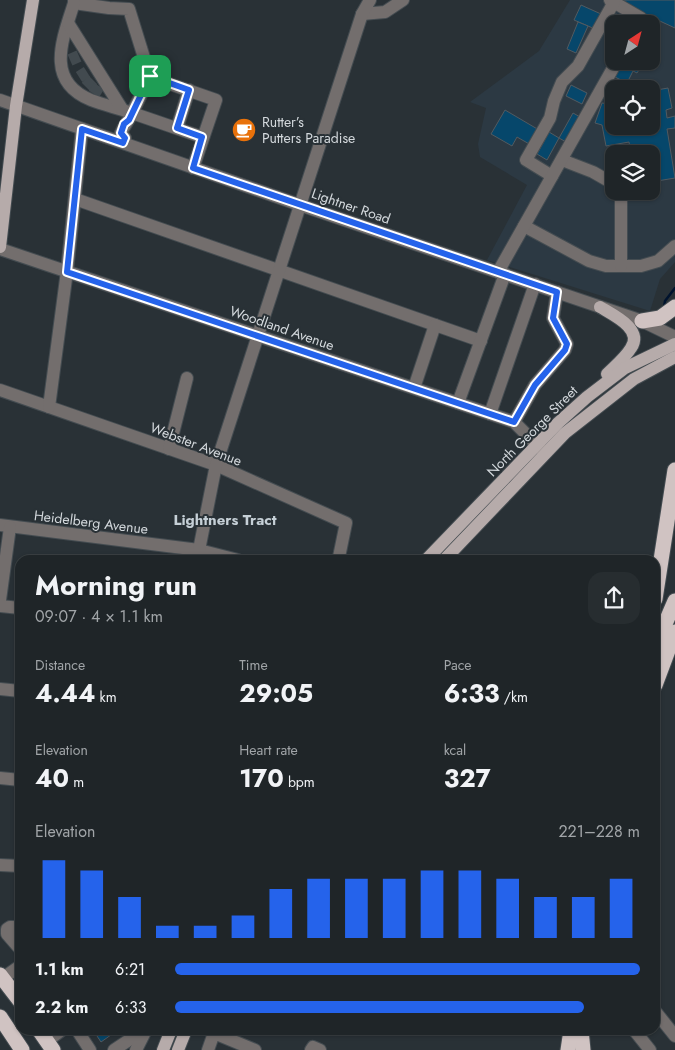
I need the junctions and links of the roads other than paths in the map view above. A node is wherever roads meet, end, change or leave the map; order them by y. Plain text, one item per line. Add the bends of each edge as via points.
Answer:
1 (33, 0) edge
2 (370, 0) edge
3 (403, 0) edge
4 (74, 1) edge
5 (612, 1) edge
6 (106, 4) edge
7 (130, 4) edge
8 (362, 14) junction
9 (636, 15) edge
10 (68, 23) junction
11 (612, 70) edge
12 (85, 74) junction
13 (150, 76) junction
14 (189, 90) junction
15 (0, 100) edge
16 (16, 106) junction
17 (128, 114) junction
18 (177, 128) junction
19 (82, 129) junction
20 (202, 137) junction
21 (124, 141) junction
22 (562, 160) junction
23 (193, 168) junction
24 (552, 176) junction
25 (605, 179) edge
26 (74, 199) junction
27 (621, 200) edge
28 (300, 205) junction
29 (524, 226) junction
30 (675, 246) edge
31 (0, 248) edge
32 (621, 266) junction
33 (279, 270) junction
34 (67, 272) junction
35 (501, 273) junction
36 (535, 284) junction
37 (557, 292) junction
38 (600, 307) junction
39 (675, 307) edge
40 (642, 321) junction
41 (435, 325) junction
42 (258, 336) junction
43 (675, 337) edge
44 (481, 341) junction
45 (675, 344) edge
46 (675, 357) edge
47 (187, 378) dead end
48 (414, 388) junction
49 (0, 390) edge
50 (587, 398) junction
51 (458, 403) junction
52 (49, 407) junction
53 (490, 414) junction
54 (514, 422) junction
55 (169, 449) junction
56 (541, 449) junction
57 (216, 466) junction
58 (675, 470) edge
59 (5, 526) edge
60 (199, 555) edge
61 (339, 555) edge
62 (431, 555) edge
63 (448, 555) edge
64 (660, 567) edge
65 (0, 600) edge
66 (675, 602) edge
67 (0, 606) edge
68 (15, 608) edge
69 (675, 632) edge
70 (660, 636) edge
71 (660, 672) edge
72 (0, 688) edge
73 (15, 690) edge
74 (0, 778) edge
75 (15, 780) edge
76 (0, 865) edge
77 (15, 866) edge
78 (15, 927) edge
79 (15, 943) edge
80 (15, 969) edge
81 (2, 977) edge
82 (15, 994) edge
83 (0, 1017) edge
84 (660, 1017) edge
85 (80, 1035) edge
86 (137, 1035) edge
87 (143, 1035) edge
88 (169, 1035) edge
89 (184, 1035) edge
90 (213, 1035) edge
91 (219, 1035) edge
92 (570, 1035) edge
93 (580, 1035) edge
94 (581, 1035) edge
95 (638, 1035) edge
96 (675, 1036) edge
97 (22, 1050) edge
98 (90, 1050) edge
99 (114, 1050) edge
100 (136, 1050) edge
101 (163, 1050) edge
102 (178, 1050) edge
103 (208, 1050) edge
104 (255, 1050) edge
105 (311, 1050) edge
106 (320, 1050) edge
107 (568, 1050) edge
108 (579, 1050) edge
109 (583, 1050) edge
110 (650, 1050) edge

1 - 16 main road
2 - 8 street
3 - 8 street via 385,12
4 - 6 street
4 - 10 street
5 - 9 street
5 - 24 street via 582,60 562,82 550,118 526,160
6 - 7 street
7 - 13 street
8 - 28 street
10 - 12 street
10 - 12 street
11 - 22 street
12 - 17 street
12 - 17 street
13 - 14 street
13 - 17 street
14 - 18 street
14 - 20 street via 216,100
15 - 16 street, Lightner Road
16 - 19 street, Lightner Road
16 - 31 main road
17 - 18 street
17 - 21 street via 133,126 130,136
18 - 20 street
19 - 21 street, Lightner Road
19 - 26 street
20 - 23 street
21 - 23 street, Lightner Road
22 - 24 street
22 - 25 street
23 - 28 street, Lightner Road
24 - 29 street
26 - 33 street
26 - 34 street
27 - 32 street
28 - 33 street
28 - 35 street, Lightner Road
29 - 32 street via 589,261
29 - 35 street
30 - 32 street via 658,261 641,266
31 - 34 street, Woodland Avenue
33 - 41 street
33 - 42 street
34 - 42 street, Woodland Avenue
34 - 52 street
35 - 36 street, Lightner Road
35 - 44 street
36 - 37 street, Lightner Road
36 - 53 street
37 - 38 street, Lightner Road
37 - 54 street via 553,318 567,344 535,385
38 - 40 street, Lightner Road
38 - 50 main road via 626,323 635,340
39 - 40 highway via 660,318
40 - 43 street, Lightner Road
41 - 44 street
41 - 48 street
42 - 48 street, Woodland Avenue
42 - 57 street
44 - 51 street
45 - 50 main road, North George Street via 625,368
46 - 56 main road, North George Street via 634,379
47 - 55 street
48 - 51 street, Woodland Avenue
49 - 52 street, Webster Avenue
50 - 56 main road, North George Street via 558,423
51 - 53 street, Woodland Avenue
52 - 55 street, Webster Avenue
53 - 54 street, Woodland Avenue
54 - 56 street, Woodland Avenue
55 - 57 street, Webster Avenue
56 - 62 main road, North George Street
56 - 63 main road, North George Street
57 - 60 street
57 - 61 street, Webster Avenue via 346,523
58 - 64 highway
59 - 60 street, Heidelberg Avenue
59 - 65 street
66 - 70 highway
67 - 68 street
69 - 71 highway
72 - 73 street
74 - 75 street
76 - 77 street
78 - 79 street via 6,929
80 - 81 street
81 - 82 highway
83 - 97 highway
84 - 96 street
85 - 98 street
86 - 99 street
87 - 100 street
88 - 101 main road
89 - 102 main road
90 - 103 street
91 - 104 street
92 - 107 highway
93 - 108 highway
94 - 109 highway
95 - 110 street
105 - 106 street via 313,1046

